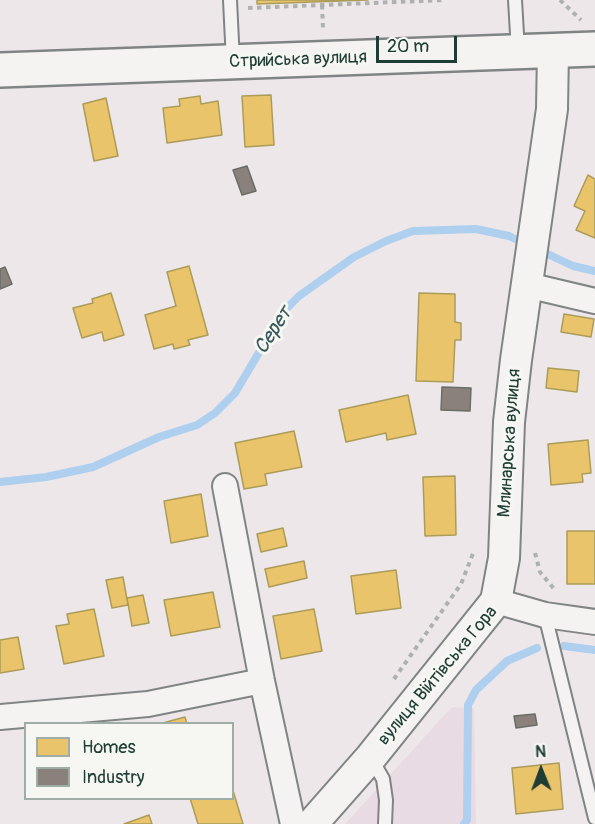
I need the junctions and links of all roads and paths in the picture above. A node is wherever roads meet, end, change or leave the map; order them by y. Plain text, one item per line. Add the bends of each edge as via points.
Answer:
1 (445, 0) edge
2 (515, 0) edge
3 (560, 0) edge
4 (230, 5) edge
5 (322, 5) junction
6 (323, 33) dead end
7 (589, 36) edge
8 (554, 50) junction
9 (518, 52) junction
10 (233, 63) junction
11 (0, 70) edge
12 (529, 273) junction
13 (595, 301) edge
14 (225, 486) dead end
15 (476, 547) dead end
16 (496, 601) junction
17 (545, 615) junction
18 (595, 622) edge
19 (262, 681) junction
20 (391, 683) dead end
21 (0, 717) edge
22 (371, 757) junction
23 (595, 818) edge
24 (293, 824) edge
25 (312, 824) edge
26 (386, 824) edge

1 - 5 path
2 - 9 lane
3 - 7 path
4 - 5 path
4 - 10 lane
5 - 6 path
7 - 8 main road, Стрийська вулиця
8 - 9 main road, Стрийська вулиця
8 - 12 street, Млинарська вулиця via 552,109
9 - 10 main road, Стрийська вулиця
10 - 11 main road, Стрийська вулиця
12 - 13 street
12 - 16 street, Млинарська вулиця via 509,422 504,558
14 - 19 street
15 - 20 path via 461,584
16 - 17 street, вулиця Війтівська Гора
16 - 22 street, вулиця Війтівська Гора
17 - 18 street, вулиця Війтівська Гора
17 - 23 lane
19 - 21 street via 148,704
19 - 24 street
22 - 25 street, вулиця Війтівська Гора
22 - 26 lane via 383,779

